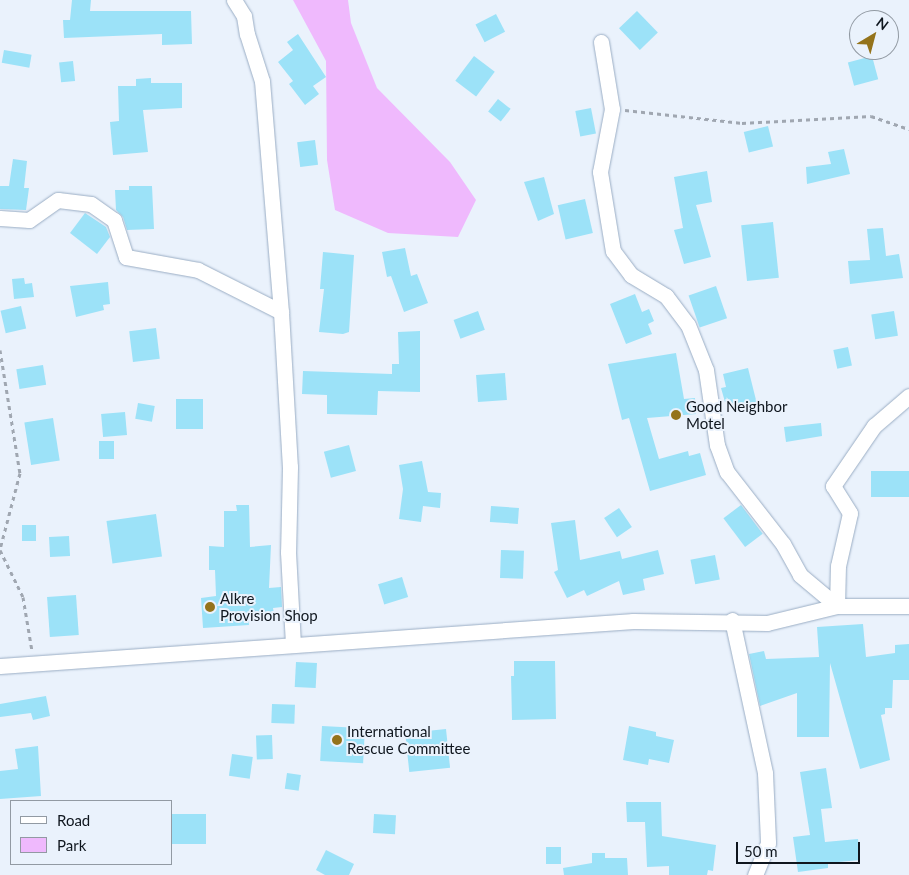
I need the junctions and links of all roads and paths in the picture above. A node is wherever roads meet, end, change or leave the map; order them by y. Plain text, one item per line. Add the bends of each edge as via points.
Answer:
1 (234, 0) edge
2 (601, 42) dead end
3 (612, 108) junction
4 (909, 129) edge
5 (0, 218) edge
6 (282, 312) junction
7 (0, 350) edge
8 (909, 396) edge
9 (0, 549) edge
10 (837, 606) junction
11 (909, 606) edge
12 (732, 620) junction
13 (293, 644) junction
14 (34, 664) junction
15 (0, 666) edge
16 (755, 875) edge

1 - 6 street via 244,16 262,81
2 - 3 street
3 - 4 path via 742,123 871,116
3 - 10 street via 600,172 613,251 631,276 666,296 688,326 706,370 717,445 727,472 783,544 800,574
5 - 6 street via 29,220 58,200 91,204 114,220 126,257 198,270
6 - 13 street via 290,467 288,552
7 - 9 path via 20,473
8 - 10 street via 874,426 834,486 850,513 838,566
9 - 14 path via 23,597
10 - 11 street
10 - 12 street via 767,623
12 - 13 street via 634,621
12 - 16 street via 765,773 768,843
13 - 14 street
14 - 15 street

